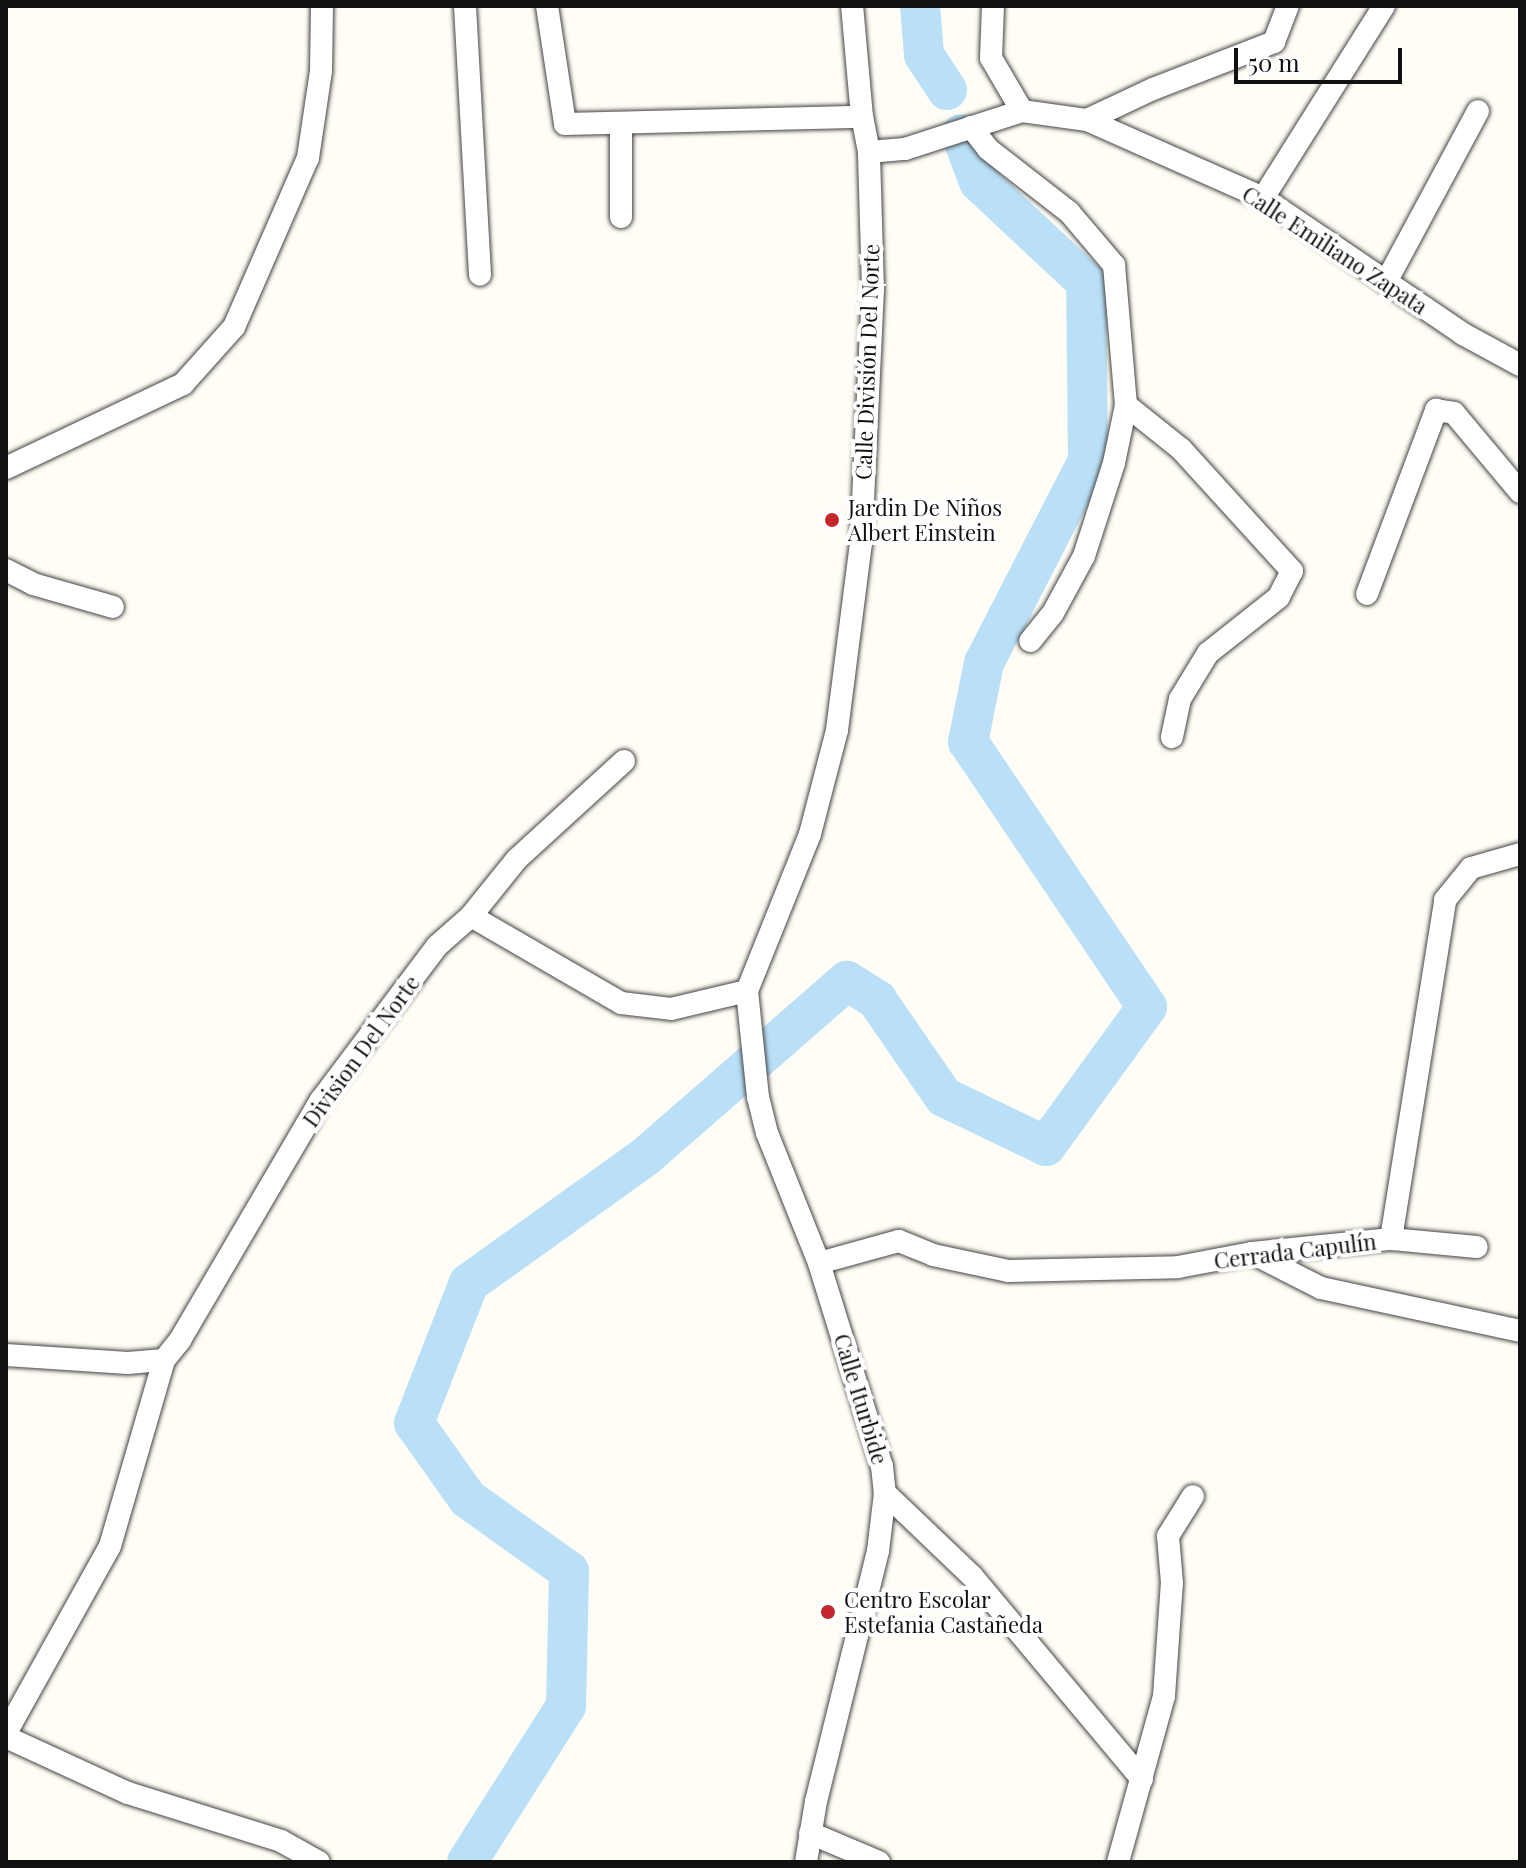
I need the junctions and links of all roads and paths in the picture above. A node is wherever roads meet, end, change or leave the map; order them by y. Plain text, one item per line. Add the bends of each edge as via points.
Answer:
1 (322, 6) edge
2 (465, 6) edge
3 (547, 6) edge
4 (852, 6) edge
5 (993, 6) edge
6 (1288, 6) edge
7 (1384, 6) edge
8 (1022, 111) junction
9 (1478, 111) dead end
10 (862, 117) junction
11 (1087, 120) junction
12 (621, 125) junction
13 (971, 127) junction
14 (869, 152) junction
15 (1263, 198) junction
16 (621, 217) dead end
17 (480, 275) dead end
18 (1386, 282) junction
19 (1520, 365) edge
20 (1126, 405) junction
21 (6, 468) edge
22 (1520, 492) edge
23 (6, 570) edge
24 (1367, 594) dead end
25 (113, 607) dead end
26 (1030, 641) dead end
27 (1172, 737) dead end
28 (624, 761) dead end
29 (1520, 854) edge
30 (471, 916) junction
31 (748, 998) junction
32 (1391, 1239) junction
33 (1477, 1247) dead end
34 (1252, 1253) junction
35 (819, 1263) junction
36 (1520, 1331) edge
37 (6, 1355) edge
38 (164, 1360) junction
39 (885, 1493) junction
40 (1193, 1496) dead end
41 (6, 1735) edge
42 (1142, 1779) junction
43 (810, 1833) junction
44 (319, 1862) edge
45 (806, 1862) edge
46 (879, 1862) edge
47 (1118, 1862) edge

1 - 21 street via 321,71 308,158 234,327 183,384
2 - 17 street
3 - 12 street via 565,124
4 - 10 street, Calle División Del Norte
5 - 8 street via 991,58
6 - 11 street via 1274,42
7 - 15 street
8 - 11 street, Calle Emiliano Zapata
8 - 13 street, Calle Emiliano Zapata
9 - 18 street
10 - 12 street
10 - 14 street, Calle División Del Norte
11 - 15 street, Calle Emiliano Zapata
12 - 16 street
13 - 14 street, Calle Emiliano Zapata via 905,149
13 - 20 street via 988,149 1069,212 1114,265
14 - 31 street, Calle División Del Norte via 873,290 861,543 837,730 810,834
15 - 18 street, Calle Emiliano Zapata
18 - 19 street, Calle Emiliano Zapata
20 - 26 street via 1084,556 1053,613
20 - 27 street via 1181,449 1292,571 1279,597 1208,653 1180,699
22 - 24 street via 1454,413 1436,410
23 - 25 street via 33,584
28 - 30 street, Division Del Norte via 517,859
29 - 32 street, Cerrada Capulín via 1471,868 1445,900
30 - 31 street via 621,1003 671,1009
30 - 38 street, Division Del Norte via 437,946 321,1100
31 - 35 street, Calle Iturbide via 767,1133
32 - 33 street
32 - 34 street, Cerrada Capulín
34 - 35 street, Cerrada Capulín via 1178,1267 1008,1271 933,1255 899,1241
34 - 36 street via 1321,1288
35 - 39 street, Calle Iturbide via 882,1466
37 - 38 street via 128,1363
38 - 41 street, Division Del Norte via 110,1546
39 - 42 street via 972,1576
39 - 43 street, Calle Iturbide via 878,1551
40 - 42 street via 1168,1536 1172,1593 1164,1696
41 - 44 street via 128,1793 281,1841
42 - 47 street
43 - 45 street, Calle Iturbide
43 - 46 street

